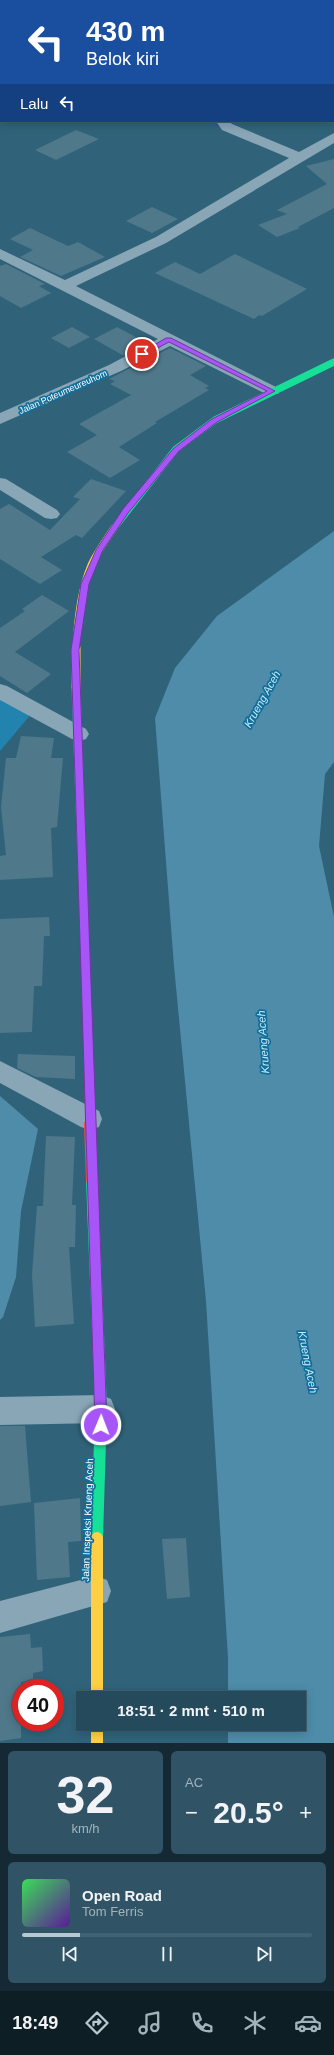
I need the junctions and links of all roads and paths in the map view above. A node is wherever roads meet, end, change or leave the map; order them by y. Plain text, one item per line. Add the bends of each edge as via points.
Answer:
1 (223, 122) edge
2 (334, 137) edge
3 (301, 158) junction
4 (0, 253) edge
5 (66, 285) junction
6 (169, 340) junction
7 (334, 362) edge
8 (272, 391) junction
9 (0, 419) edge
10 (0, 483) edge
11 (51, 514) dead end
12 (0, 691) edge
13 (79, 734) junction
14 (0, 1071) edge
15 (90, 1119) junction
16 (101, 1409) junction
17 (0, 1411) edge
18 (96, 1591) junction
19 (0, 1617) edge
20 (97, 1691) edge

1 - 3 street via 227,127
2 - 3 street via 325,149
3 - 5 street via 161,240
4 - 5 street
5 - 6 street
6 - 8 street
6 - 9 street, Jalan Poteumeureuhom via 115,368
7 - 8 street, Jalan Inspeksi Krueng Aceh
8 - 13 street, Jalan Inspeksi Krueng Aceh via 215,420 176,449 126,511 100,550 85,584 75,650
10 - 11 street
12 - 13 street
13 - 15 street, Jalan Inspeksi Krueng Aceh
14 - 15 street
15 - 16 street, Jalan Inspeksi Krueng Aceh
16 - 17 street
16 - 18 street, Jalan Inspeksi Krueng Aceh
18 - 19 street
18 - 20 street, Jalan Inspeksi Krueng Aceh

